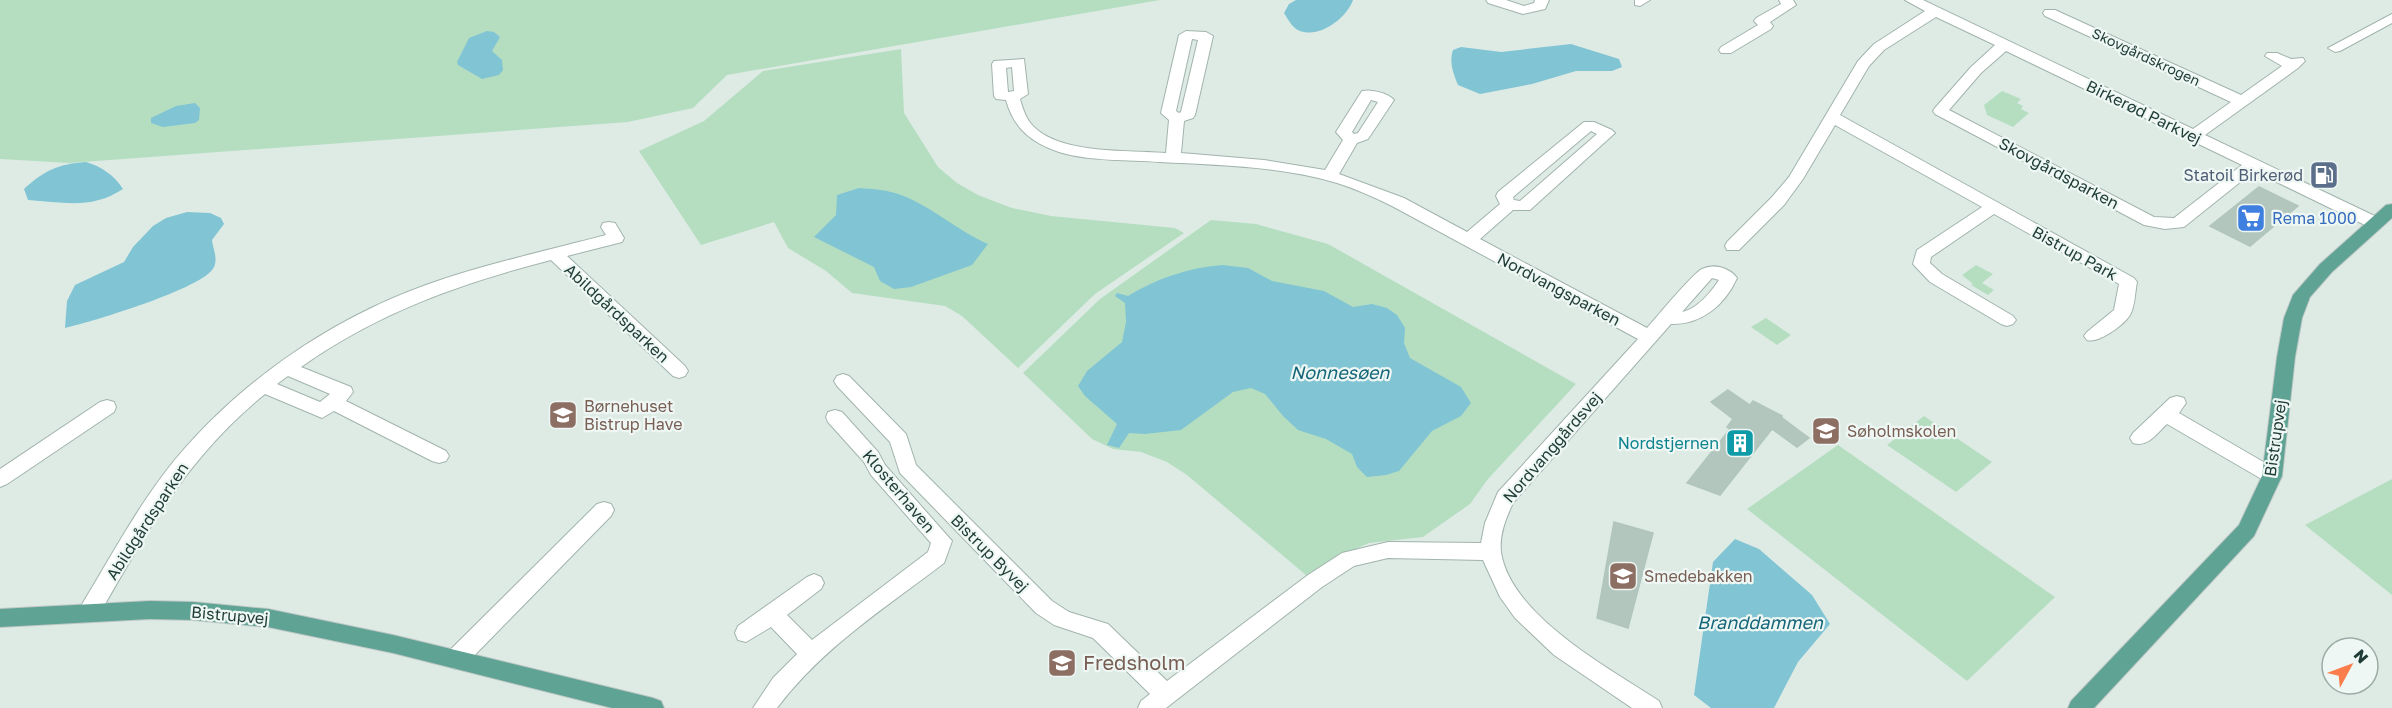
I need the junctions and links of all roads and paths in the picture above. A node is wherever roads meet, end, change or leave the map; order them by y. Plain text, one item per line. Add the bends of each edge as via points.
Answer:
1 (1493, 0) edge
2 (1542, 0) edge
3 (1786, 0) edge
4 (1912, 0) edge
5 (1935, 11) junction
6 (2050, 13) dead end
7 (2392, 18) edge
8 (2004, 45) junction
9 (2335, 48) dead end
10 (1726, 50) dead end
11 (2271, 56) dead end
12 (1012, 96) dead end
13 (2241, 101) junction
14 (1832, 117) junction
15 (1177, 118) junction
16 (2193, 136) junction
17 (1351, 140) dead end
18 (1173, 158) junction
19 (2252, 165) junction
20 (1330, 176) junction
21 (1509, 205) junction
22 (1994, 207) junction
23 (2392, 209) edge
24 (2375, 223) junction
25 (609, 228) dead end
26 (1469, 240) junction
27 (1733, 246) dead end
28 (555, 255) junction
29 (1668, 318) dead end
30 (2007, 320) dead end
31 (2093, 336) dead end
32 (1649, 337) junction
33 (286, 368) junction
34 (679, 371) dead end
35 (843, 381) dead end
36 (263, 386) junction
37 (333, 402) junction
38 (107, 406) dead end
39 (835, 417) dead end
40 (2140, 438) dead end
41 (439, 456) dead end
42 (2272, 476) junction
43 (0, 479) edge
44 (604, 510) dead end
45 (1491, 552) junction
46 (814, 583) dead end
47 (88, 612) junction
48 (772, 614) junction
49 (0, 618) edge
50 (746, 633) dead end
51 (811, 654) junction
52 (456, 659) junction
53 (1158, 702) edge
54 (653, 708) edge
55 (764, 708) edge
56 (1651, 708) edge
57 (2079, 708) edge

1 - 2 street via 1523,10 1540,6
3 - 10 street via 1789,5 1761,21 1766,26
4 - 5 street, Birkerød Parkvej
5 - 8 street, Birkerød Parkvej
5 - 14 street via 1879,47 1863,64
6 - 13 street, Skovgårdskrogen
7 - 9 street
8 - 16 street, Birkerød Parkvej
8 - 19 street, Skovgårdsparken via 1940,111 2150,221 2178,223
11 - 13 street via 2295,63
12 - 18 street, Nordvangsparken via 1017,116 1028,131 1046,142 1085,152
13 - 16 street
14 - 22 street, Bistrup Park
14 - 27 street via 1795,179
15 - 15 street via 1188,115 1206,36 1186,35 1168,113
15 - 18 street
16 - 19 street, Birkerød Parkvej
17 - 20 street
18 - 20 street, Nordvangsparken via 1275,165
19 - 24 street, Birkerød Parkvej
20 - 26 street, Nordvangsparken via 1398,202
21 - 21 street via 1524,206 1607,133 1589,125 1504,196
21 - 26 street
22 - 30 street via 1923,254 1921,264 1936,278
22 - 31 street, Bistrup Park via 2128,282 2122,313
23 - 24 main road, Bistrupvej
24 - 42 main road, Bistrupvej via 2326,268 2300,300 2286,357
25 - 28 street, Abildgårdsparken via 616,238
26 - 32 street, Nordvangsparken
28 - 33 street, Abildgårdsparken via 471,276 414,296 372,316
28 - 34 street, Abildgårdsparken
29 - 32 street, Nordvanggårdsvej
32 - 45 street, Nordvanggårdsvej via 1505,498 1494,521
33 - 36 street, Abildgårdsparken
33 - 37 street via 344,392
35 - 53 street, Bistrup Byvej via 899,439 907,468 1044,607 1062,619 1100,631
36 - 37 street via 321,411
36 - 47 street, Abildgårdsparken via 186,460
37 - 41 street
38 - 43 street
39 - 51 street, Klosterhaven via 942,541 937,557
40 - 42 street via 2171,409
42 - 57 main road, Bistrupvej via 2247,530
44 - 52 street
45 - 53 street, Bistrup Byvej via 1388,550 1349,559
45 - 56 street, Nordvanggårdsvej via 1499,576 1523,614
46 - 48 street
47 - 49 main road, Bistrupvej
47 - 52 main road, Bistrupvej via 193,610 268,618
48 - 50 street
48 - 51 street
51 - 55 street, Klosterhaven via 780,685
52 - 54 main road, Bistrupvej

